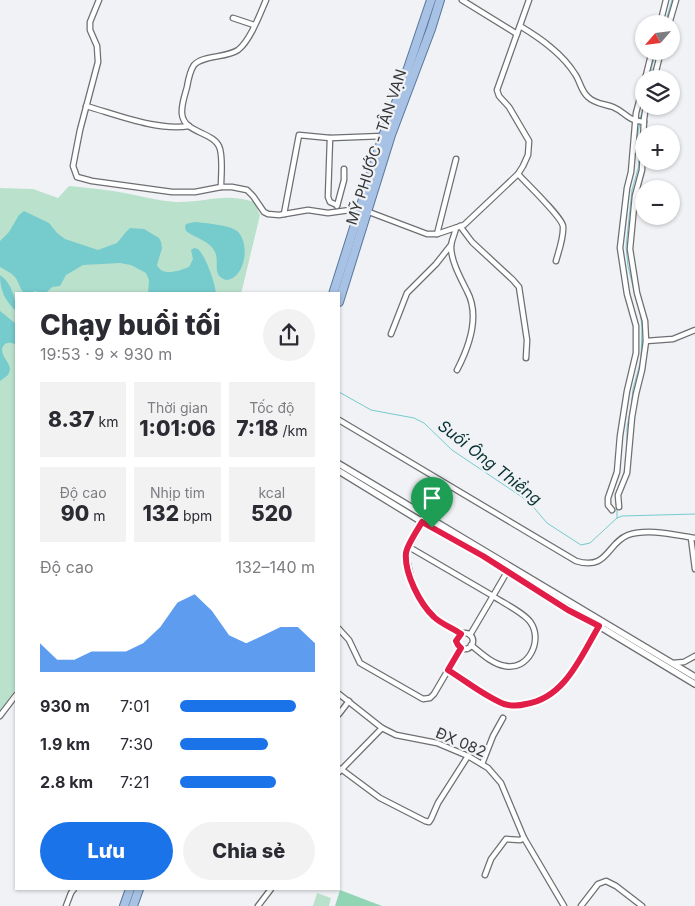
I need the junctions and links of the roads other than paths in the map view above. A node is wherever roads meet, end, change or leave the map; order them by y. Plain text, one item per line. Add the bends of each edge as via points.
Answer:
1 (99, 0) edge
2 (266, 0) edge
3 (431, 0) edge
4 (440, 0) edge
5 (462, 0) edge
6 (529, 0) edge
7 (666, 0) edge
8 (676, 0) edge
9 (662, 15) edge
10 (672, 15) edge
11 (233, 18) dead end
12 (254, 25) junction
13 (520, 26) junction
14 (517, 34) junction
15 (86, 106) junction
16 (636, 115) edge
17 (645, 115) edge
18 (635, 121) junction
19 (644, 122) junction
20 (189, 126) junction
21 (383, 136) junction
22 (330, 138) junction
23 (456, 159) dead end
24 (344, 169) dead end
25 (518, 174) junction
26 (220, 187) junction
27 (337, 206) junction
28 (335, 212) junction
29 (360, 212) junction
30 (369, 212) junction
31 (284, 214) junction
32 (458, 227) junction
33 (436, 234) junction
34 (451, 245) junction
35 (556, 261) dead end
36 (334, 292) edge
37 (340, 299) edge
38 (695, 330) edge
39 (391, 334) dead end
40 (646, 341) junction
41 (526, 358) dead end
42 (457, 370) dead end
43 (340, 421) edge
44 (340, 465) edge
45 (340, 472) edge
46 (392, 500) junction
47 (619, 508) dead end
48 (612, 510) dead end
49 (422, 522) junction
50 (693, 538) edge
51 (409, 547) junction
52 (508, 569) junction
53 (695, 569) edge
54 (493, 596) junction
55 (599, 626) junction
56 (340, 631) edge
57 (461, 634) junction
58 (470, 635) junction
59 (471, 645) junction
60 (461, 648) junction
61 (695, 656) edge
62 (672, 664) junction
63 (448, 670) junction
64 (695, 677) edge
65 (695, 684) edge
66 (340, 695) edge
67 (15, 696) edge
68 (349, 701) junction
69 (340, 713) edge
70 (0, 716) edge
71 (504, 718) dead end
72 (382, 728) junction
73 (468, 756) junction
74 (482, 764) junction
75 (340, 771) edge
76 (524, 838) junction
77 (485, 875) dead end
78 (73, 890) edge
79 (130, 890) edge
80 (139, 890) edge
81 (270, 890) edge
82 (66, 906) edge
83 (124, 906) edge
84 (133, 906) edge
85 (258, 906) edge
86 (563, 906) edge
87 (581, 906) edge
88 (642, 906) edge

1 - 15 street via 90,22 98,62
2 - 12 street
3 - 21 main road, MỸ PHƯỚC - TÂN VẠN
4 - 30 main road, MỸ PHƯỚC - TÂN VẠN via 391,135
5 - 14 street
6 - 13 street
7 - 9 street
8 - 10 street
11 - 12 street
12 - 20 street via 237,51 194,65 182,113
13 - 14 street
13 - 18 street via 559,55 589,98 616,108
14 - 25 street via 498,90 530,142 528,155
15 - 20 street via 160,126
15 - 26 street via 74,166 77,177 172,192
16 - 18 street
17 - 19 street
18 - 19 street
18 - 48 street via 620,248 636,326 636,353 627,391 617,472 608,498
19 - 40 street via 642,170 635,196 630,249
20 - 26 street via 212,138 220,147
21 - 22 street
21 - 29 main road, MỸ PHƯỚC - TÂN VẠN
22 - 27 street via 328,197
22 - 31 street via 298,137
23 - 33 street
24 - 27 street
25 - 32 street via 475,216
25 - 35 street via 562,222
26 - 31 street via 247,190 264,212
27 - 28 street
28 - 29 street
28 - 31 street via 308,210
29 - 36 main road, MỸ PHƯỚC - TÂN VẠN
30 - 33 street via 427,234
30 - 37 main road, MỸ PHƯỚC - TÂN VẠN
32 - 33 street
32 - 34 street
32 - 41 street via 519,287
34 - 39 street via 407,293
34 - 42 street via 458,274 473,309 466,348
38 - 40 street via 673,339
40 - 47 street via 630,430 627,473 618,495
43 - 50 street via 576,561 598,561 622,538 631,534
44 - 46 street
45 - 46 street
46 - 49 street
46 - 52 street
49 - 51 street
49 - 52 street
50 - 53 street
51 - 54 street
51 - 57 street via 406,552 408,567 421,601 436,618
52 - 54 street
52 - 55 street via 568,610
52 - 62 street
54 - 58 street
54 - 59 street via 531,623 535,634 534,647 522,662 504,666
55 - 63 street via 563,684 546,698 529,704 513,706 502,703
55 - 65 street
56 - 63 street via 349,640 360,663 423,699 434,694
57 - 58 street
57 - 60 street via 456,641
58 - 59 street
59 - 60 street
60 - 63 street
61 - 62 street
62 - 64 street
66 - 68 street, ĐX 082
67 - 70 street
68 - 69 street
68 - 72 street, ĐX 082
71 - 74 street
72 - 73 street, ĐX 082 via 396,735 437,742
72 - 75 street
73 - 74 street, ĐX 082
73 - 75 street via 429,822 380,798
74 - 76 street, ĐX 082 via 501,783
76 - 77 street via 506,839 491,859
76 - 86 street, ĐX 082
78 - 82 street
79 - 83 main road
80 - 84 main road
81 - 85 street
87 - 88 street via 598,884 606,881

